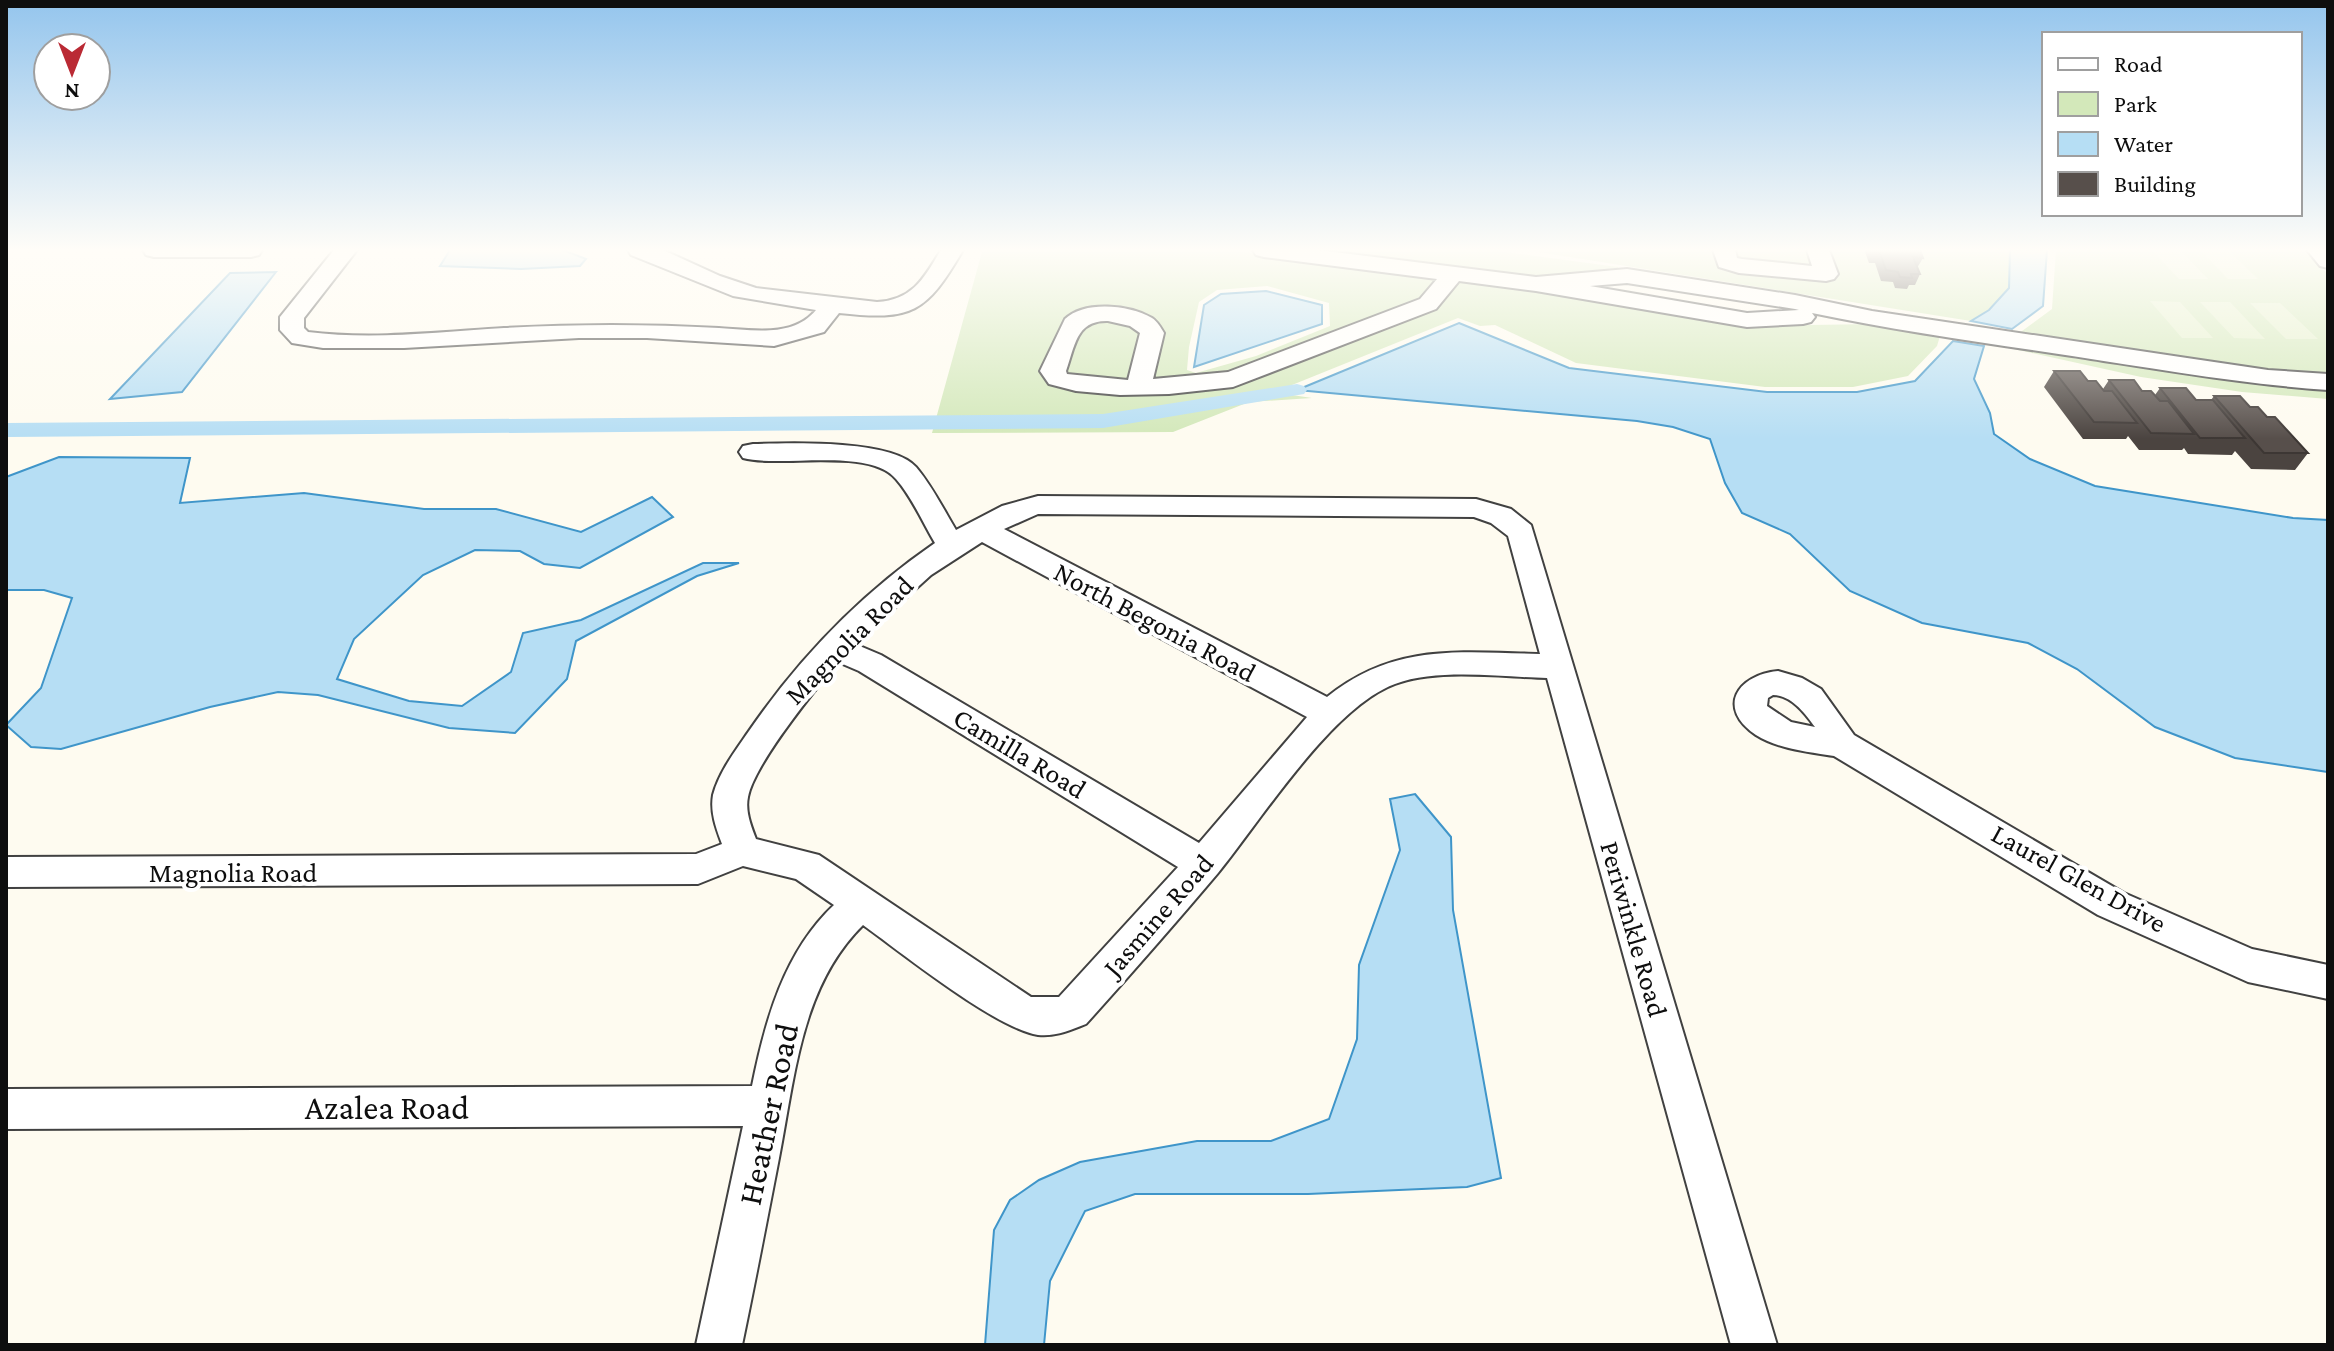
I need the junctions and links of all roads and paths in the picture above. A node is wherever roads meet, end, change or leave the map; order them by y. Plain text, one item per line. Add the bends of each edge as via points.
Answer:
1 (295, 313) edge
2 (826, 313) edge
3 (1404, 313) edge
4 (1698, 313) edge
5 (1848, 313) edge
6 (1872, 318) junction
7 (2328, 382) edge
8 (1139, 385) dead end
9 (753, 452) dead end
10 (1507, 519) joint
11 (981, 529) junction
12 (951, 545) junction
13 (834, 648) junction
14 (1559, 666) junction
15 (1330, 714) junction
16 (1842, 744) dead end
17 (742, 851) junction
18 (1203, 864) junction
19 (6, 872) edge
20 (860, 904) junction
21 (2328, 982) edge
22 (768, 1106) junction
23 (6, 1109) edge
24 (719, 1345) edge
25 (1754, 1345) edge

1 - 2 street via 292,330 301,338 323,341 647,331 774,339 815,327
3 - 8 street via 1233,379
4 - 6 street via 1747,320
5 - 6 street
6 - 7 street via 2268,378
9 - 12 street via 842,454 893,463 905,471
10 - 11 street, Magnolia Road via 1476,508 1038,505
10 - 14 street, Periwinkle Road via 1521,532
11 - 12 street, Magnolia Road
11 - 15 street, North Begonia Road
12 - 13 street, Magnolia Road via 895,588
13 - 17 street, Magnolia Road via 785,702 733,788 730,812
13 - 18 street, Camilla Road via 870,663
14 - 15 street, Jasmine Road via 1400,671 1367,683
14 - 25 street, Periwinkle Road
15 - 18 street, Jasmine Road
16 - 21 street, Laurel Glen Drive via 2111,904 2248,965
17 - 19 street, Magnolia Road via 698,869
17 - 20 street, Jasmine Road via 806,866
18 - 20 street, Jasmine Road via 1072,1011 1056,1017 1037,1018 1019,1011
20 - 22 street, Heather Road via 832,931 798,987
22 - 23 street, Azalea Road
22 - 24 street, Heather Road

